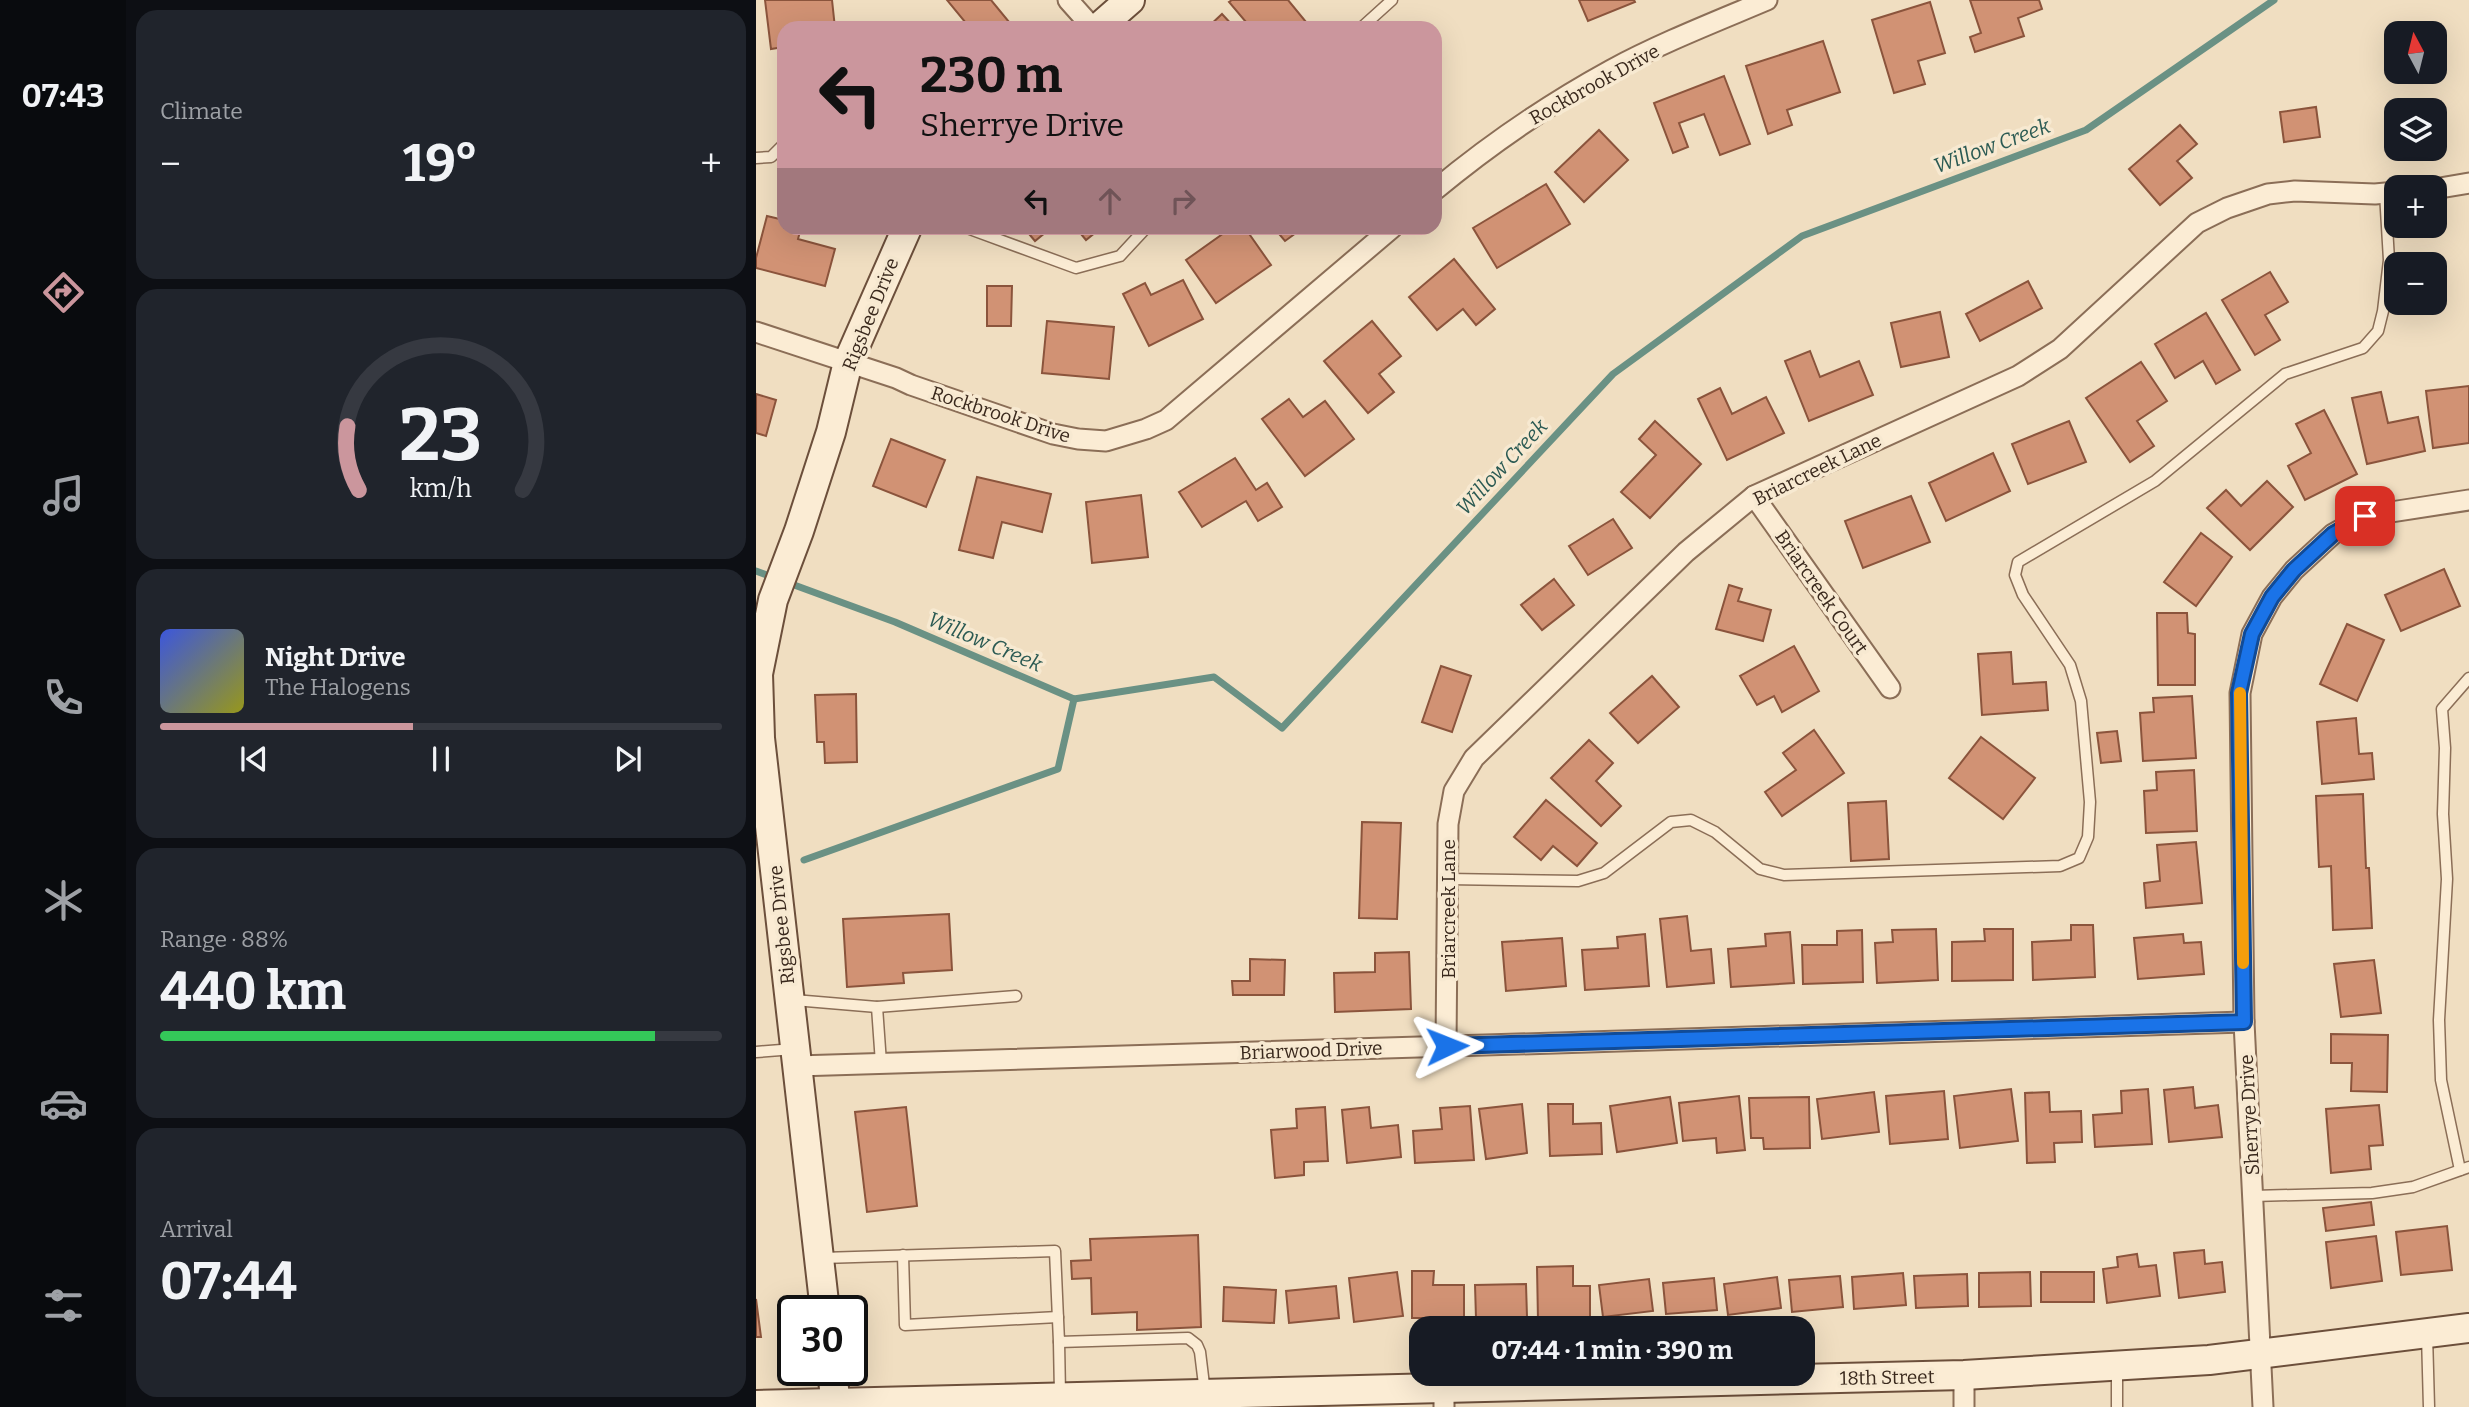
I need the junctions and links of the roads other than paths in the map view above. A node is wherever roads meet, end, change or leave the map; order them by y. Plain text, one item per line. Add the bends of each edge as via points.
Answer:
1 (1068, 0) edge
2 (1130, 0) edge
3 (1392, 0) edge
4 (1767, 0) edge
5 (1089, 21) edge
6 (1104, 21) edge
7 (1369, 21) edge
8 (777, 151) edge
9 (756, 158) edge
10 (2469, 183) edge
11 (1442, 185) edge
12 (2447, 187) edge
13 (2384, 192) edge
14 (903, 235) edge
15 (986, 235) edge
16 (1140, 235) edge
17 (1384, 235) edge
18 (2389, 238) edge
19 (756, 332) edge
20 (848, 362) junction
21 (1754, 496) junction
22 (2469, 500) edge
23 (2469, 678) edge
24 (1889, 688) dead end
25 (758, 738) edge
26 (1448, 879) junction
27 (1016, 996) dead end
28 (790, 999) junction
29 (877, 1007) junction
30 (2244, 1022) junction
31 (1447, 1046) junction
32 (756, 1052) edge
33 (796, 1057) junction
34 (881, 1063) junction
35 (2465, 1168) edge
36 (2253, 1196) junction
37 (903, 1255) junction
38 (819, 1258) junction
39 (823, 1295) edge
40 (1058, 1317) junction
41 (2469, 1328) edge
42 (2427, 1335) junction
43 (1059, 1342) junction
44 (2261, 1355) junction
45 (2117, 1365) junction
46 (1964, 1375) junction
47 (834, 1386) edge
48 (1205, 1394) junction
49 (1060, 1397) junction
50 (1444, 1397) edge
51 (1098, 1402) edge
52 (756, 1405) edge
53 (836, 1405) edge
54 (1965, 1407) edge
55 (2117, 1407) edge
56 (2263, 1407) edge
57 (2430, 1407) edge

1 - 5 street
2 - 6 street
3 - 7 lane
4 - 11 street, Rockbrook Drive via 1612,69 1531,119
8 - 9 lane via 771,157
10 - 12 street
13 - 21 street, Briarcreek Lane via 2295,191 2268,194 2227,208 2197,223 2060,349 2018,376
14 - 20 street, Rigsbee Drive
15 - 16 lane via 1076,268 1120,256
17 - 20 street, Rockbrook Drive via 1166,420 1107,441 1053,434
18 - 26 lane via 2383,311 2378,331 2364,348 2284,374 2155,481 2018,562 2015,575 2023,595 2070,665 2081,701 2090,802 2088,837 2079,858 2060,866 1784,875 1760,869 1715,832 1691,820 1671,822 1604,873 1578,881
19 - 20 street, Rockbrook Drive
20 - 25 street, Rigsbee Drive via 831,432 773,600 758,674
21 - 24 street, Briarcreek Court
21 - 26 street, Briarcreek Lane via 1686,552 1474,758 1454,791 1448,824
22 - 30 street, Sherrye Drive via 2365,516 2333,534 2272,597 2252,634 2239,693
23 - 35 lane via 2442,709 2447,879 2439,1032 2441,1080
25 - 28 street, Rigsbee Drive
26 - 31 street, Briarcreek Lane
27 - 29 lane
28 - 29 lane
28 - 33 street, Rigsbee Drive
29 - 34 lane
30 - 31 street, Briarwood Drive
30 - 36 street, Sherrye Drive
31 - 34 street, Briarwood Drive
32 - 33 lane
33 - 34 street, Briarwood Drive
33 - 38 street, Rigsbee Drive
35 - 36 lane via 2413,1187 2372,1193
36 - 44 street, Sherrye Drive
37 - 38 lane
37 - 40 lane via 1055,1251
37 - 40 lane via 905,1325
38 - 39 street, Rigsbee Drive
40 - 43 lane
41 - 42 street, 18th Street
42 - 44 street, 18th Street
42 - 57 lane
43 - 48 lane via 1188,1338 1198,1345
43 - 49 lane
44 - 45 street, 18th Street
44 - 56 street, Sherrye Drive
45 - 46 street, 18th Street
45 - 55 lane
46 - 50 street, 18th Street
46 - 54 street
47 - 53 street
48 - 50 street, 18th Street
48 - 51 street, 18th Street
49 - 51 street, 18th Street
49 - 53 street, 18th Street
52 - 53 street, 18th Street

